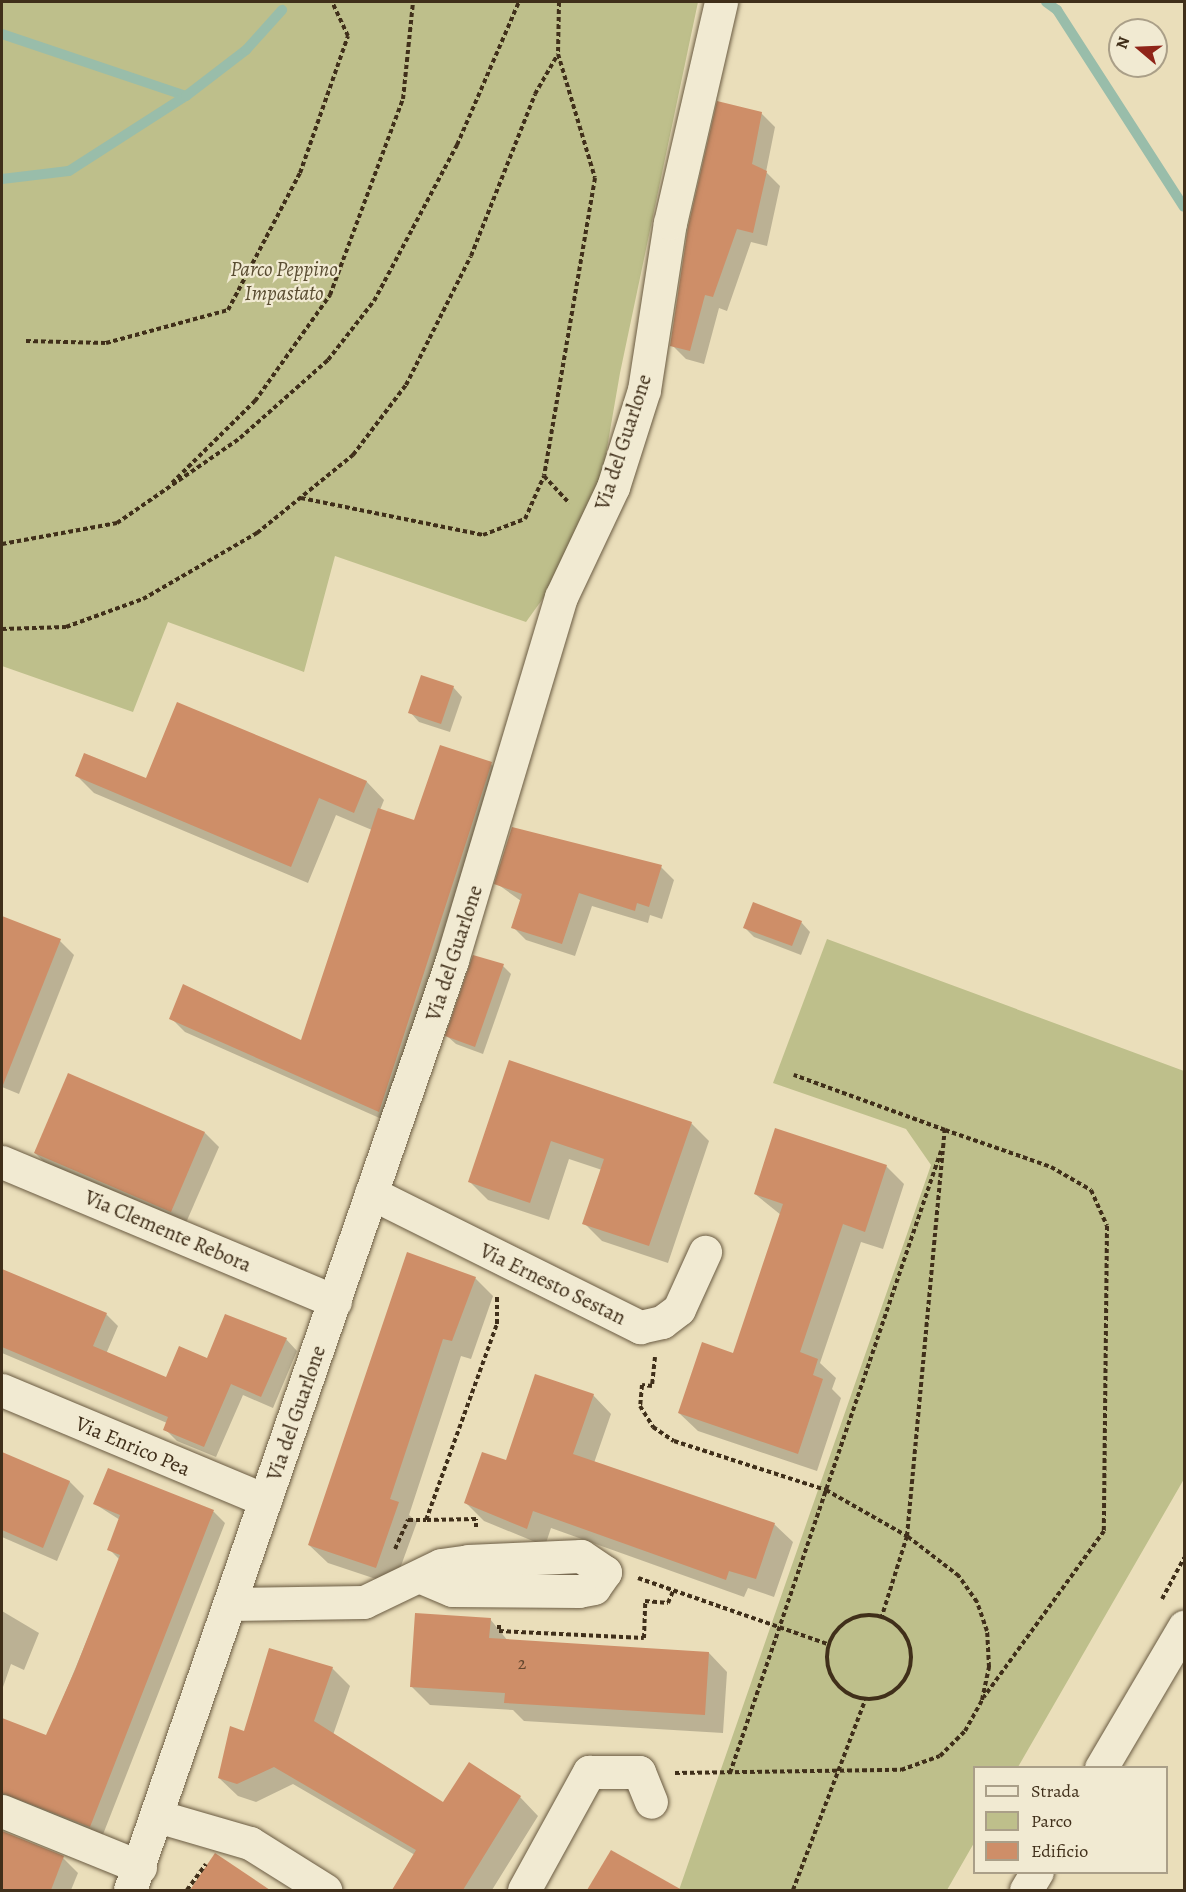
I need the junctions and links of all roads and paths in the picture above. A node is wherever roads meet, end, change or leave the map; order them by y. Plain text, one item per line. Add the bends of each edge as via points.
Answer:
1 (332, 2) edge
2 (413, 2) edge
3 (519, 2) edge
4 (559, 2) edge
5 (721, 2) edge
6 (558, 54) junction
7 (26, 341) dead end
8 (544, 476) junction
9 (164, 491) junction
10 (301, 498) junction
11 (593, 529) junction
12 (2, 543) edge
13 (2, 629) edge
14 (794, 1075) dead end
15 (945, 1130) junction
16 (943, 1146) junction
17 (2, 1162) edge
18 (370, 1193) junction
19 (705, 1252) dead end
20 (496, 1285) dead end
21 (335, 1301) junction
22 (640, 1327) junction
23 (2, 1390) edge
24 (826, 1491) junction
25 (265, 1500) junction
26 (476, 1536) dead end
27 (907, 1536) junction
28 (605, 1572) joint
29 (673, 1591) junction
30 (230, 1604) junction
31 (882, 1617) junction
32 (499, 1620) dead end
33 (779, 1627) junction
34 (1185, 1627) edge
35 (828, 1644) junction
36 (865, 1700) junction
37 (982, 1700) junction
38 (1102, 1766) edge
39 (838, 1771) junction
40 (730, 1773) junction
41 (645, 1787) joint
42 (2, 1811) edge
43 (157, 1816) junction
44 (1036, 1874) edge
45 (135, 1879) edge
46 (325, 1890) edge
47 (524, 1890) edge
48 (793, 1890) edge
49 (1026, 1890) edge

1 - 7 path via 348,36 300,174 228,310 106,344
2 - 9 path via 403,99 330,295 255,400
3 - 9 path via 458,145 374,301 328,360 240,438
4 - 6 path
5 - 11 street, Via del Guarlone via 670,224 645,390 613,487
6 - 8 path via 595,178
6 - 10 path via 535,94 471,256 406,385 353,455
8 - 10 path via 525,519 483,535
8 - 11 path
9 - 12 path via 117,523
10 - 13 path via 257,533 143,599 66,627
11 - 18 street, Via del Guarlone via 558,608 456,950
14 - 15 path
15 - 16 path
15 - 37 path via 1051,1167 1091,1191 1107,1226 1104,1531
16 - 24 path
16 - 27 path
17 - 21 street, Via Clemente Rebora
18 - 21 street, Via del Guarlone
18 - 22 street, Via Ernesto Sestan
19 - 22 street, Via Ernesto Sestan via 679,1309 662,1322
20 - 26 path via 497,1324 426,1520 476,1519
21 - 25 street, Via del Guarlone
22 - 24 path via 657,1362 652,1386 642,1385 640,1406 653,1427 674,1441
23 - 25 street, Via Enrico Pea
24 - 27 path
24 - 33 path
25 - 30 street, Via del Guarlone
27 - 31 path
27 - 37 path via 959,1576 977,1602 987,1631 989,1667
28 - 29 path
28 - 30 street via 594,1588 579,1591 452,1590 421,1577 364,1602
29 - 32 path via 668,1603 645,1601 644,1638 499,1631
29 - 33 path
30 - 43 street, Via del Guarlone
31 - 35 path via 844,1623
31 - 36 path via 903,1633 912,1659 902,1685 878,1699
33 - 35 path
33 - 40 path
34 - 38 street
35 - 36 path via 833,1681
36 - 39 path
37 - 39 path via 965,1731 940,1756 901,1770
39 - 40 path
39 - 48 path
40 - 41 path
41 - 47 street via 589,1772
42 - 45 street
43 - 45 street, Via del Guarlone
43 - 46 street via 250,1843
44 - 49 street

